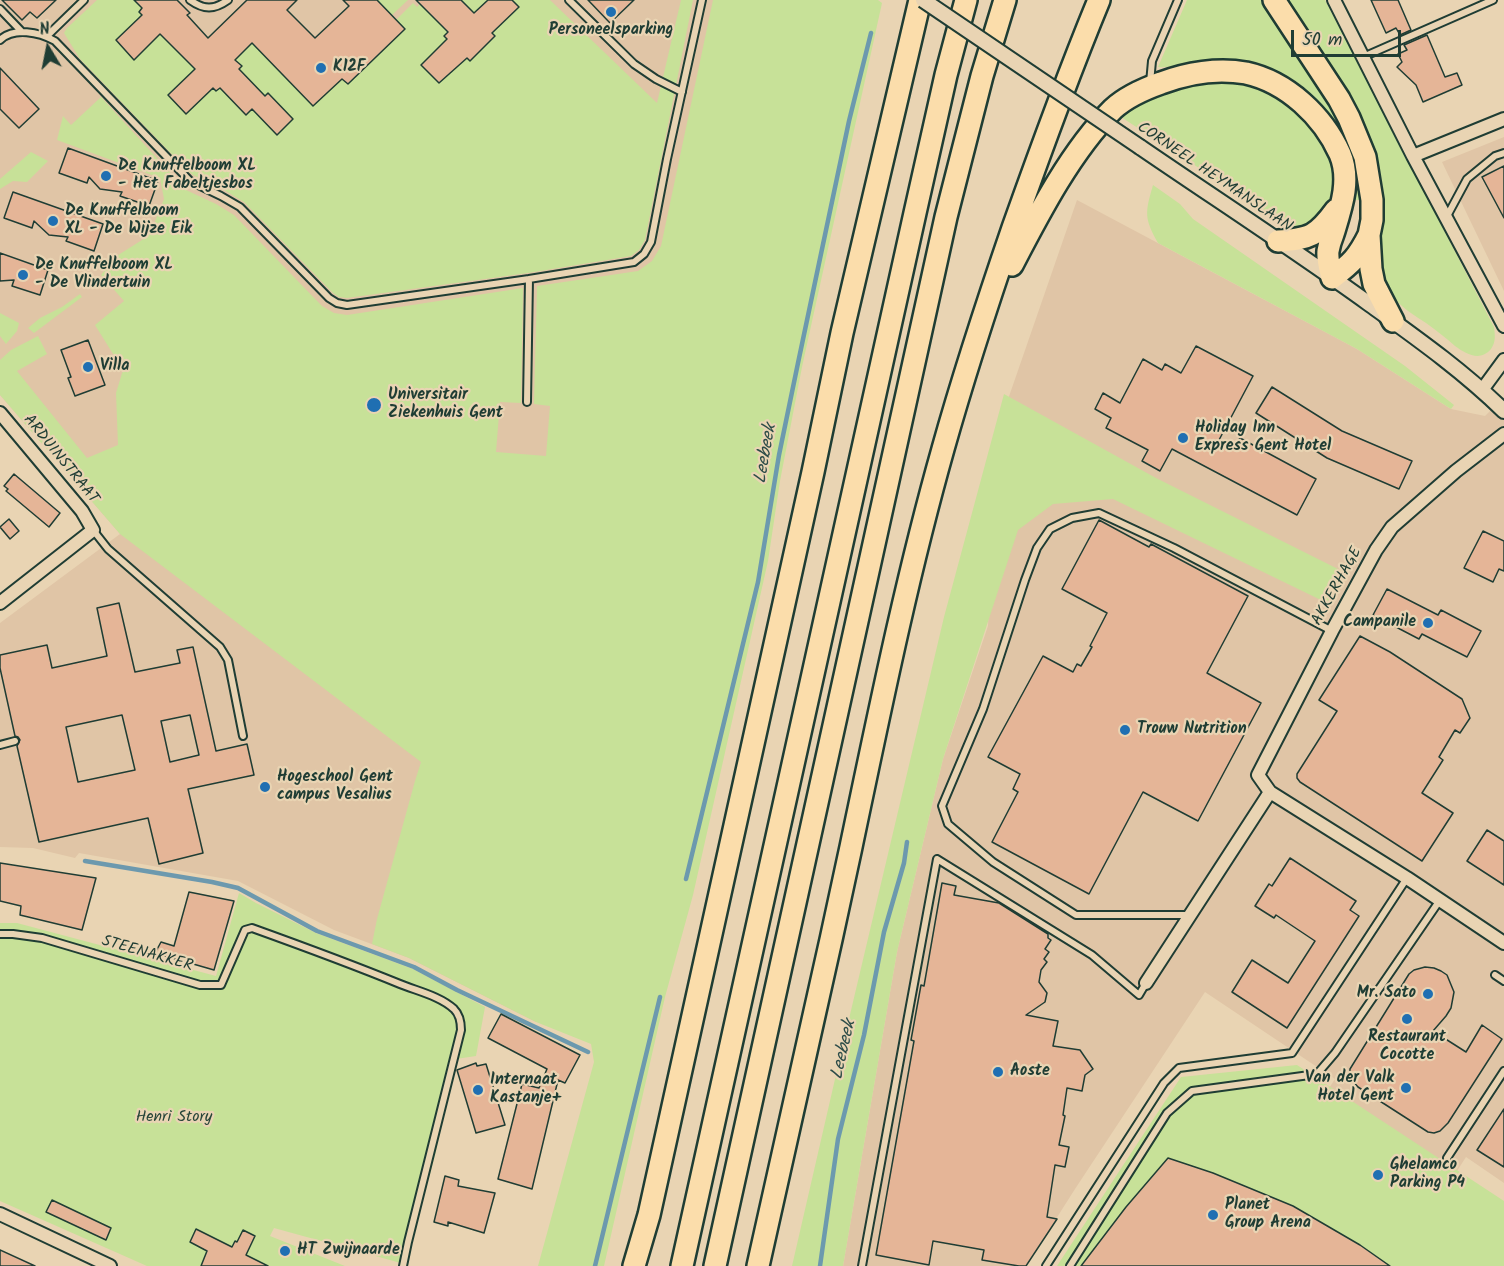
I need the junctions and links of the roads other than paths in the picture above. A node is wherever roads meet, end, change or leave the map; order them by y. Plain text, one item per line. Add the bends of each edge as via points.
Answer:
1 (84, 0) edge
2 (190, 0) edge
3 (228, 0) edge
4 (568, 0) edge
5 (702, 0) edge
6 (905, 0) edge
7 (921, 0) edge
8 (966, 0) edge
9 (1005, 0) edge
10 (1100, 0) edge
11 (1178, 0) edge
12 (1274, 0) edge
13 (1334, 0) edge
14 (1493, 0) edge
15 (0, 9) edge
16 (22, 32) junction
17 (47, 36) junction
18 (1, 37) edge
19 (1363, 57) junction
20 (1149, 87) junction
21 (682, 92) junction
22 (1504, 118) edge
23 (1504, 153) edge
24 (1413, 156) junction
25 (1343, 199) junction
26 (1446, 219) junction
27 (1369, 235) junction
28 (1278, 241) junction
29 (1332, 278) junction
30 (529, 279) junction
31 (1393, 321) junction
32 (1504, 326) edge
33 (979, 328) junction
34 (842, 333) junction
35 (1504, 360) edge
36 (1482, 390) junction
37 (527, 402) dead end
38 (1504, 411) edge
39 (0, 413) edge
40 (1504, 434) edge
41 (93, 530) junction
42 (0, 603) edge
43 (1332, 631) junction
44 (243, 736) dead end
45 (15, 741) dead end
46 (0, 745) edge
47 (1270, 792) junction
48 (1407, 878) junction
49 (1440, 900) junction
50 (1190, 915) junction
51 (0, 934) edge
52 (1504, 943) edge
53 (1495, 975) dead end
54 (1504, 981) edge
55 (1146, 983) joint
56 (1504, 1071) edge
57 (1447, 1158) dead end
58 (0, 1214) edge
59 (649, 1215) junction
60 (110, 1266) edge
61 (404, 1266) edge
62 (634, 1266) edge
63 (643, 1266) edge
64 (682, 1266) edge
65 (715, 1266) edge
66 (758, 1266) edge
67 (862, 1266) edge
68 (1046, 1266) edge
69 (1070, 1266) edge

1 - 17 lane
2 - 3 lane via 209,8
4 - 21 lane via 634,64
5 - 21 lane
6 - 34 highway
7 - 28 street, CORNEEL HEYMANSLAAN, bridge
7 - 34 highway
8 - 64 highway via 912,225
9 - 65 highway via 946,217
10 - 33 highway via 1037,159
11 - 20 lane via 1152,61
12 - 27 highway via 1339,99 1365,157 1372,200
13 - 19 street
14 - 19 lane
15 - 16 lane
16 - 17 lane
16 - 18 lane
17 - 30 lane via 190,181 240,207 337,303 347,305
19 - 24 street
20 - 25 highway via 1176,77 1224,71 1245,73 1288,92 1320,122 1341,156
20 - 33 highway via 1115,108 1077,154 1029,233
21 - 30 lane via 651,242 644,254 634,262
22 - 24 street
23 - 26 lane via 1467,179
24 - 26 street
25 - 28 highway via 1318,231 1308,237
25 - 29 highway via 1328,250
26 - 32 street
27 - 29 highway via 1359,254
27 - 31 highway via 1374,284
28 - 29 street, CORNEEL HEYMANSLAAN
29 - 31 street, CORNEEL HEYMANSLAAN
30 - 37 lane
31 - 36 street, CORNEEL HEYMANSLAAN
33 - 66 highway via 910,578
34 - 59 highway
35 - 36 street
36 - 38 street, CORNEEL HEYMANSLAAN
39 - 41 street, ARDUINSTRAAT via 82,511
40 - 43 street, AKKERHAGE via 1392,527
41 - 42 street
41 - 44 lane via 108,549 220,647 228,660
43 - 47 street, AKKERHAGE via 1258,775
43 - 50 lane via 1100,513 1050,529 1037,549 983,709 942,806 948,824 993,862 1076,915
45 - 46 lane
47 - 48 street
47 - 50 street
48 - 49 street
48 - 68 lane via 1292,1053 1179,1068 1164,1083
49 - 52 street
49 - 69 lane via 1317,1074 1192,1091 1167,1113
50 - 55 street
51 - 61 lane, STEENAKKER via 42,938 200,985 221,985 245,930 252,928 452,1007 458,1013 461,1030
53 - 54 lane
55 - 67 lane via 1139,994 1092,955 938,859
56 - 57 lane
58 - 60 street
59 - 62 highway
59 - 63 highway

